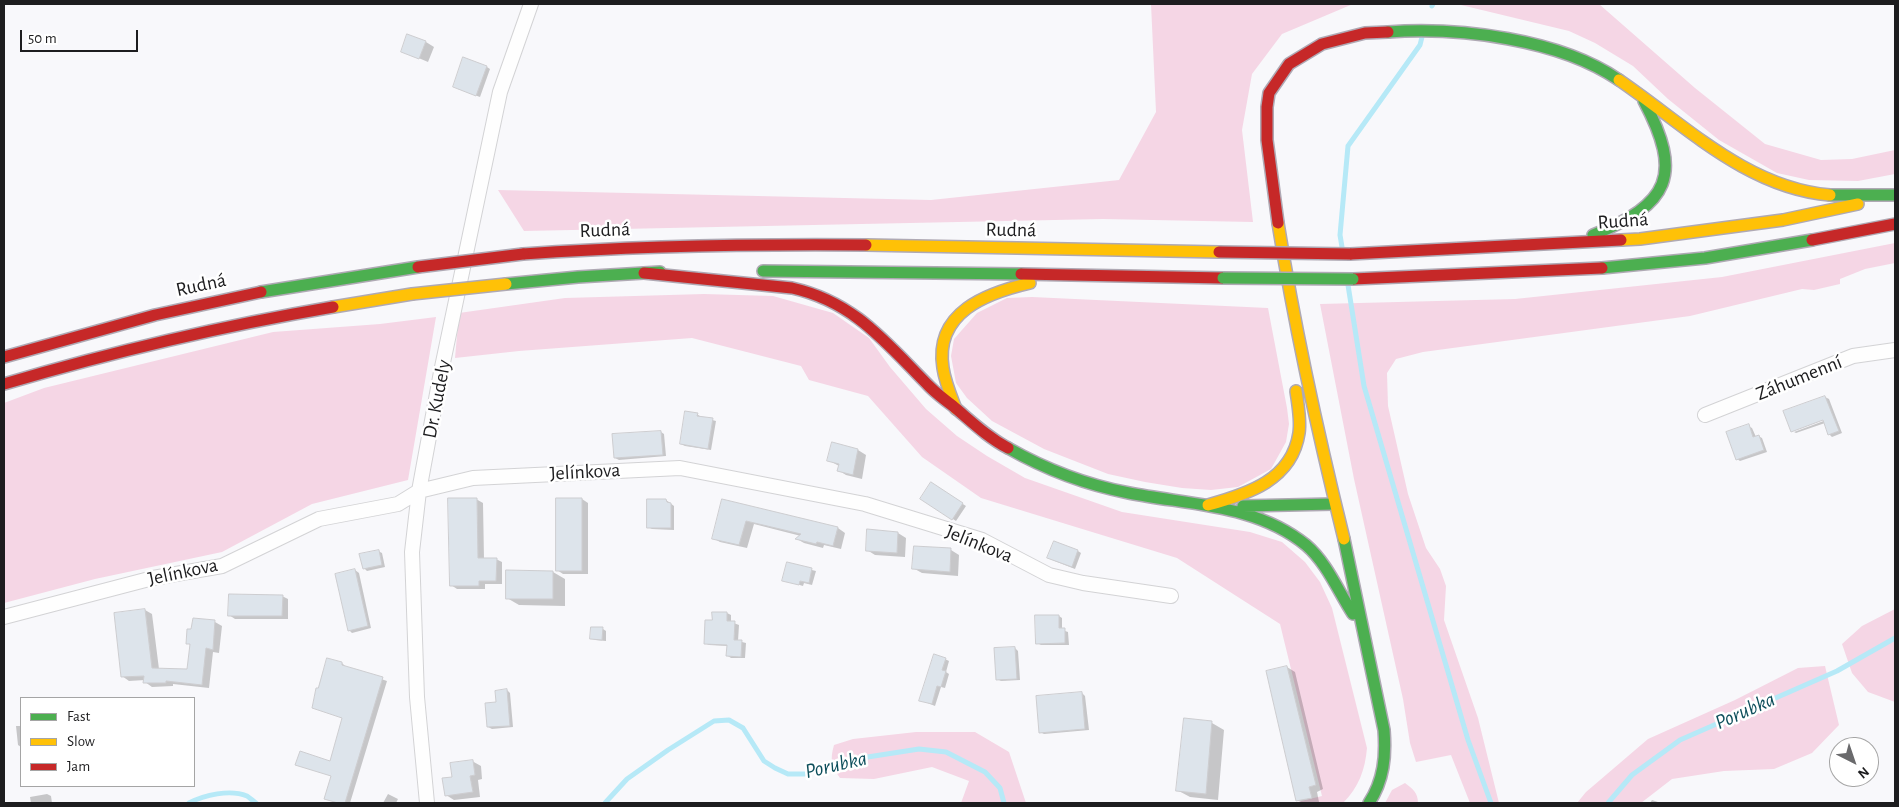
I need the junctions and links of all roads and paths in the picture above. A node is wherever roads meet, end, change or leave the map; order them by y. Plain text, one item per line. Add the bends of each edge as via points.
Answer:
1 (531, 4) edge
2 (1640, 96) junction
3 (1895, 196) edge
4 (1895, 224) edge
5 (1562, 244) junction
6 (644, 273) junction
7 (1060, 276) junction
8 (1292, 311) junction
9 (1895, 350) edge
10 (4, 357) edge
11 (4, 384) edge
12 (956, 409) junction
13 (1705, 415) dead end
14 (419, 491) junction
15 (1334, 504) junction
16 (1208, 505) junction
17 (1170, 596) dead end
18 (4, 617) edge
19 (1362, 626) junction
20 (427, 803) edge
21 (1369, 803) edge

1 - 14 street, Dr. Kudely via 500,92
2 - 3 highway via 1732,162 1780,185 1813,193
2 - 5 highway via 1663,140 1666,163 1662,188 1646,209 1629,221
2 - 8 highway via 1590,63 1515,37 1475,28 1393,22 1349,26 1314,39 1290,56 1278,74 1269,94 1266,117
3 - 5 highway, Rudná via 1783,220 1717,230 1640,240
4 - 7 highway, bridge via 1722,256 1564,272 1353,279
5 - 10 highway, Rudná, bridge via 1350,254 725,244 587,249 522,254 310,282 107,326
6 - 7 highway via 864,271
6 - 11 highway, bridge via 412,294 270,317 105,354
6 - 12 highway via 777,285 832,301 875,329 926,384
7 - 12 highway via 984,296 971,303 957,318 945,338 942,362
8 - 15 highway
8 - 16 highway via 1292,354 1299,422 1295,449 1283,470 1267,484
9 - 13 street, Záhumenní via 1853,356
12 - 16 highway via 1001,444 1064,474 1126,493
14 - 17 street, Jelínkova via 472,478 680,468 865,504 982,540 1049,575
14 - 18 street, Jelínkova via 398,504 319,519 222,566 154,578
14 - 20 street, Dr. Kudely via 412,552 417,697
15 - 16 highway
15 - 19 highway
16 - 19 highway via 1273,523 1301,541 1325,566
19 - 21 highway via 1386,738 1383,772 1378,790

